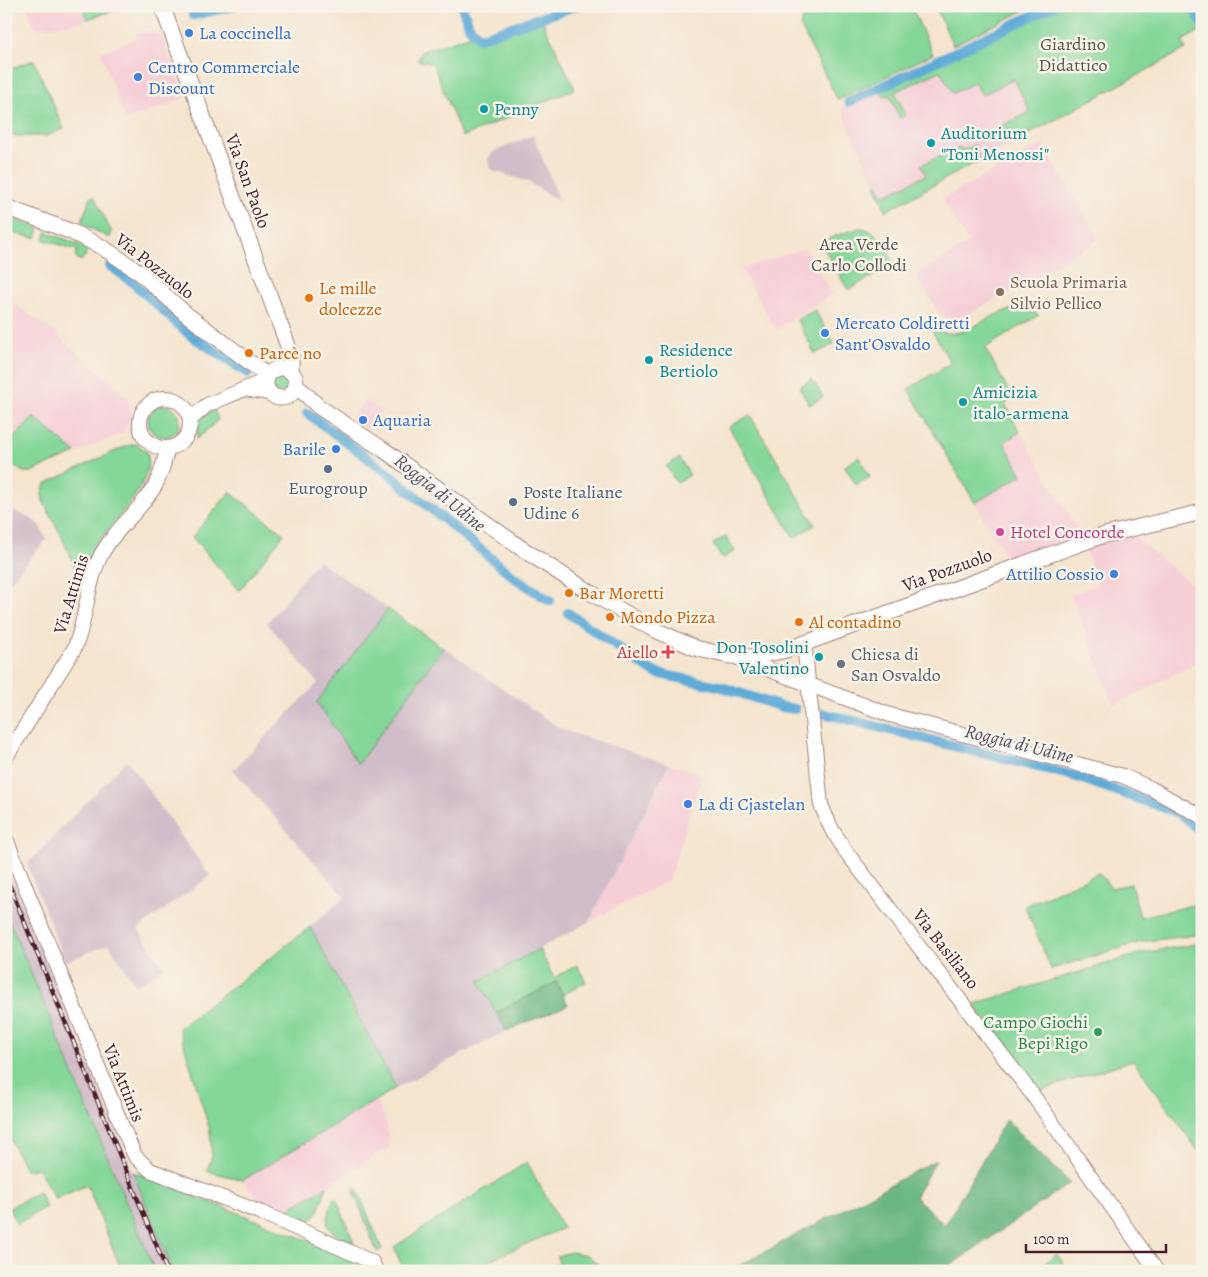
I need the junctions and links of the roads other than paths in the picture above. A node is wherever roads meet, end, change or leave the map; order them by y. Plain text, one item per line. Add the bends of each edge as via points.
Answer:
1 (162, 6) edge
2 (6, 207) edge
3 (267, 384) junction
4 (291, 385) junction
5 (182, 404) junction
6 (207, 405) junction
7 (190, 420) junction
8 (163, 447) junction
9 (1202, 512) edge
10 (804, 644) junction
11 (736, 657) junction
12 (808, 685) junction
13 (6, 757) edge
14 (1202, 817) edge
15 (6, 839) edge
16 (376, 1271) edge
17 (1157, 1271) edge

1 - 4 main road, Via San Paolo via 291,354
2 - 3 main road, Via Pozzuolo via 72,232 139,272 186,314 261,371
3 - 4 main road via 275,397
3 - 4 main road via 275,368 282,367
3 - 6 street via 244,389
4 - 11 main road, Via Pozzuolo via 521,548 583,588 680,642
5 - 6 street
5 - 7 street
5 - 8 street via 163,398 151,402 143,410 142,432 147,440
6 - 7 street
7 - 8 street via 186,436 178,444
8 - 13 street, Via Attimis via 161,472 152,491 116,532 100,558 74,649
9 - 10 main road, Via Pozzuolo via 1101,536
10 - 11 main road, Via Pozzuolo via 766,655
10 - 12 street, Via Basiliano
11 - 12 street, Via Pozzuolo
12 - 14 street, Via Pozzuolo via 890,715 1123,776
12 - 17 street, Via Basiliano via 821,805 831,828 872,887 1032,1094
15 - 16 street, Via Attimis via 135,1156 156,1173 262,1213 372,1262

